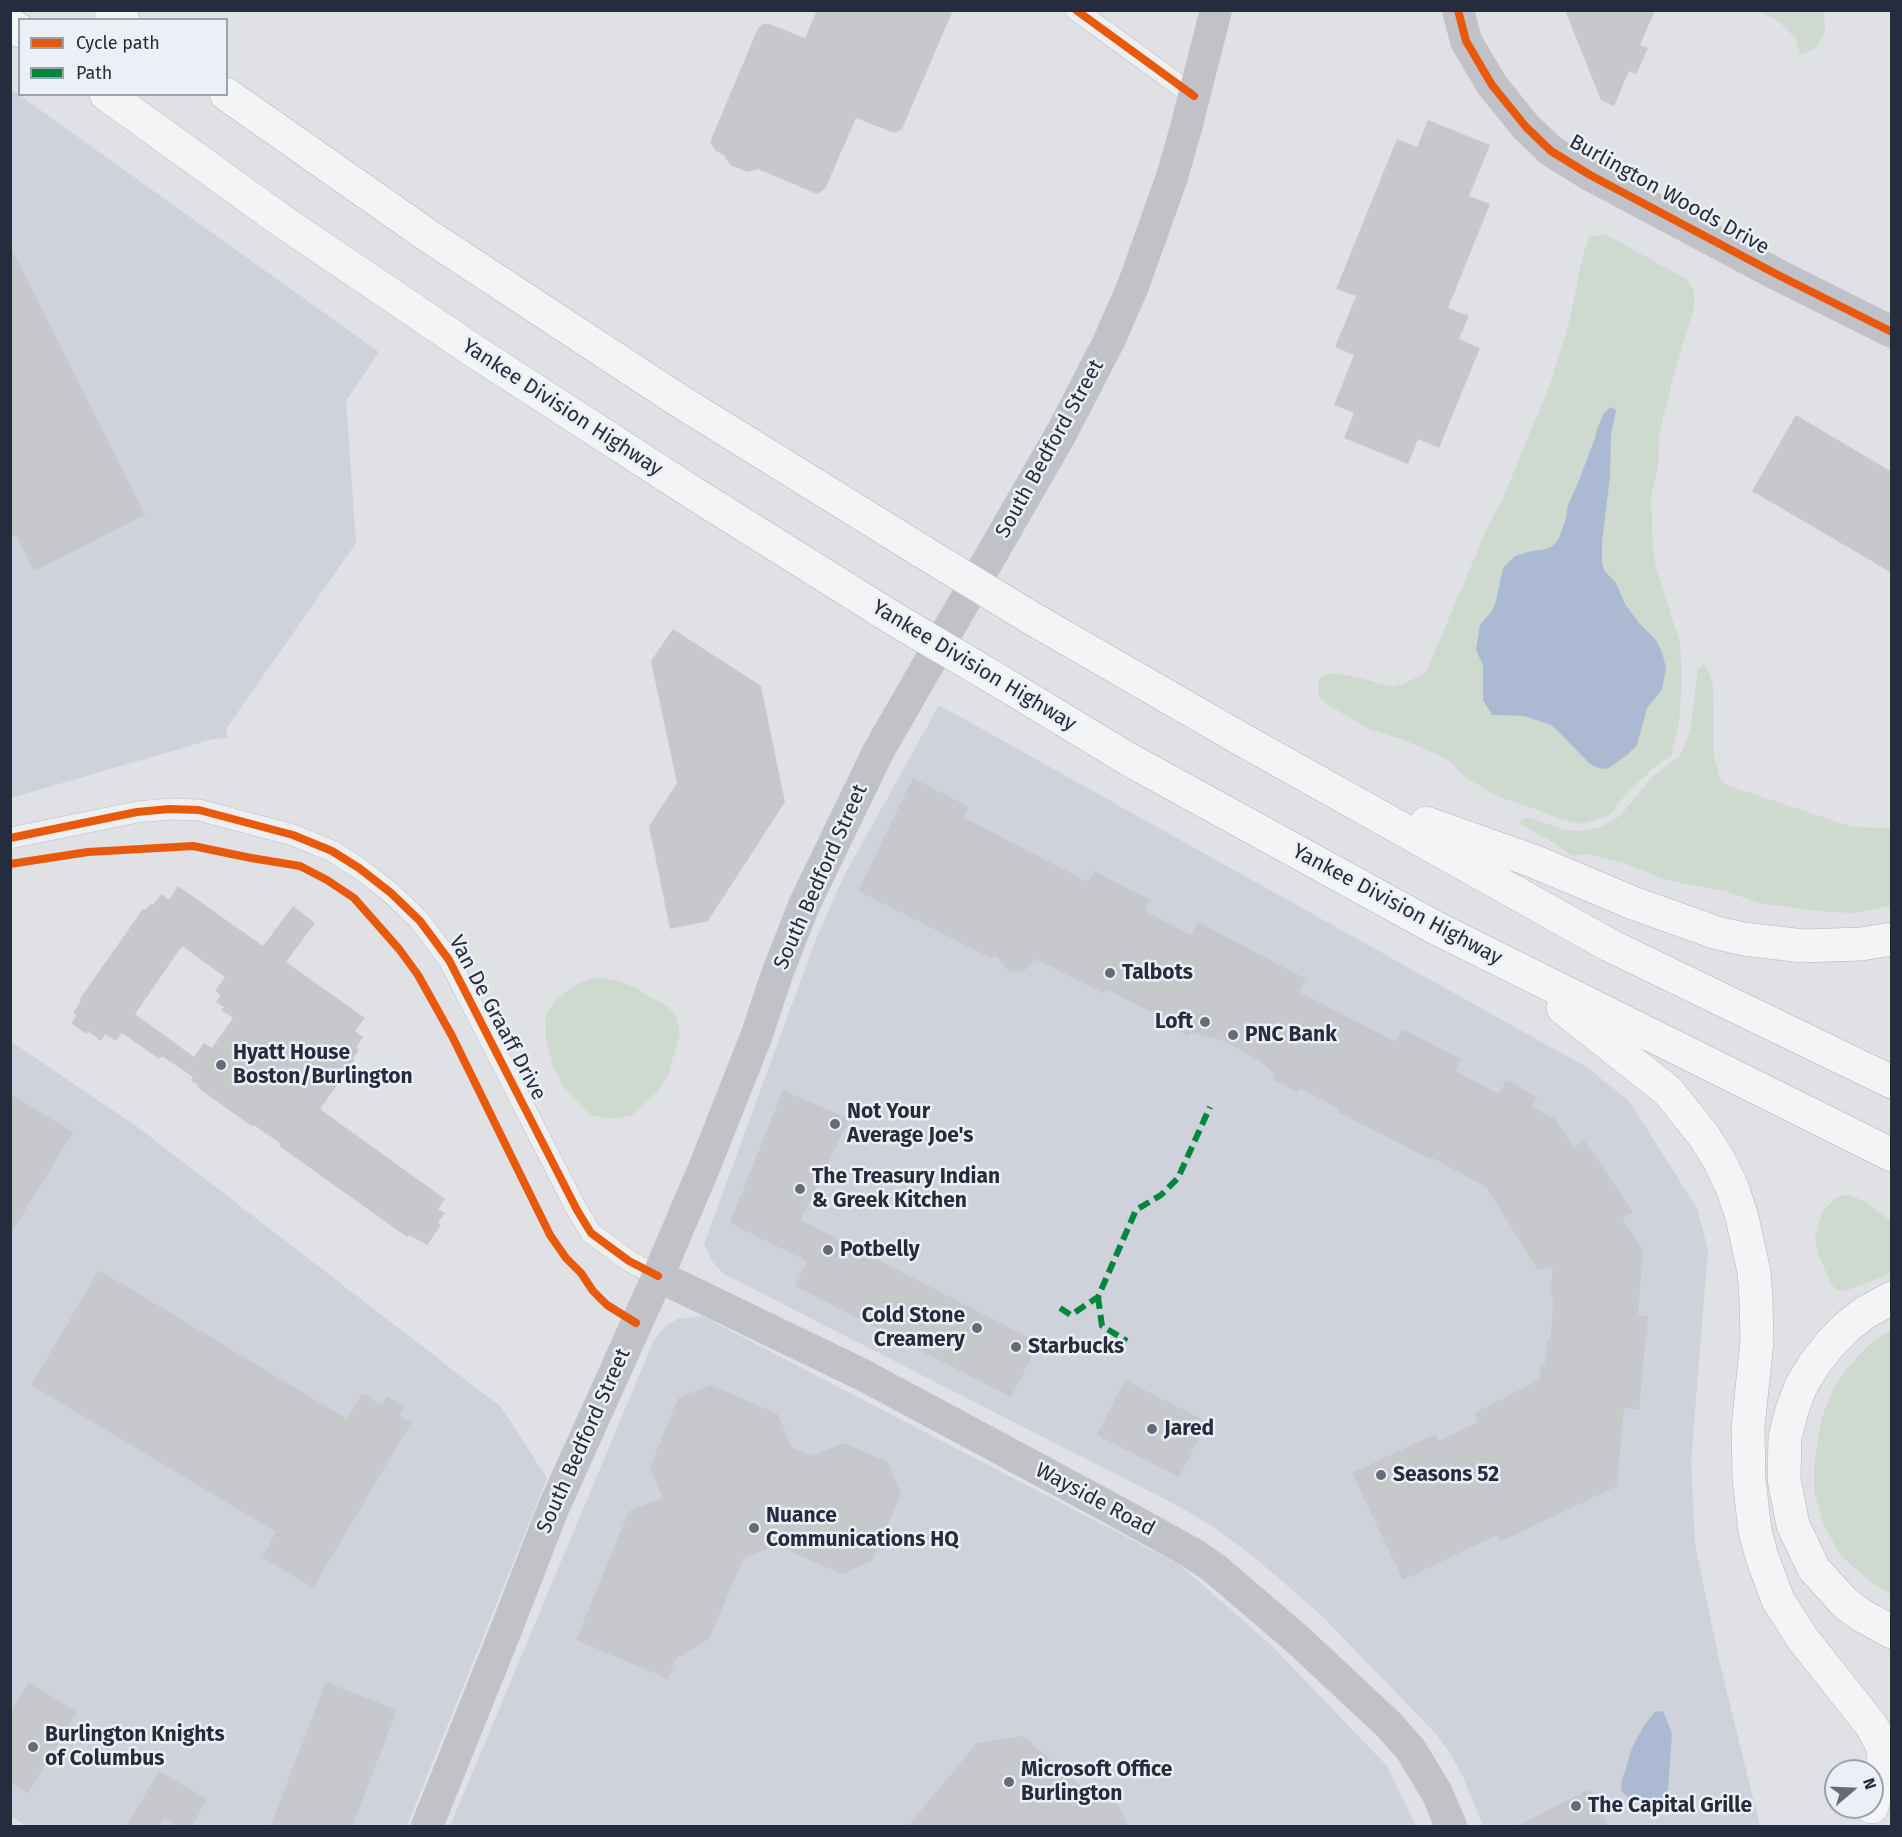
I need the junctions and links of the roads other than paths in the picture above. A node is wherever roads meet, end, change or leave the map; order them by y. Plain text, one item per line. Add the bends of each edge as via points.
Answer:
1 (1076, 10) edge
2 (1216, 10) edge
3 (1458, 10) edge
4 (228, 95) edge
5 (109, 96) edge
6 (1194, 96) junction
7 (1892, 332) edge
8 (1298, 770) junction
9 (10, 838) edge
10 (1892, 939) edge
11 (1508, 964) junction
12 (1892, 1082) edge
13 (1892, 1155) edge
14 (657, 1276) junction
15 (1892, 1298) edge
16 (1892, 1632) edge
17 (1884, 1759) edge
18 (1892, 1808) edge
19 (427, 1827) edge
20 (1451, 1827) edge
21 (1866, 1827) edge

1 - 6 street
2 - 6 main road, South Bedford Street
3 - 7 main road, Burlington Woods Drive via 1466,41 1492,85 1551,151 1778,275
4 - 8 highway, bridge via 427,235 678,400 1033,619
5 - 11 highway, Yankee Division Highway, bridge via 282,221 477,353 891,617 1128,759
6 - 14 main road, South Bedford Street via 1172,177 1109,341 1062,432 879,750 827,854 704,1168
8 - 10 highway via 1459,836 1718,933 1803,946
8 - 12 highway via 1608,945
9 - 14 street, Van De Graaff Drive via 137,812 199,810 293,835 332,851 359,868 420,921 449,960 591,1233
11 - 13 highway, Yankee Division Highway
11 - 17 highway via 1668,1091 1704,1136 1732,1186 1754,1272 1756,1299 1748,1427 1755,1531 1778,1600 1802,1638 1871,1725 1882,1745
14 - 19 main road, South Bedford Street via 553,1509
14 - 20 main road, Wayside Road via 863,1375 1137,1522 1214,1568 1389,1725 1425,1773
15 - 16 highway via 1848,1326 1815,1363 1801,1386 1785,1437 1784,1479 1793,1525 1814,1569 1845,1603
18 - 21 highway

